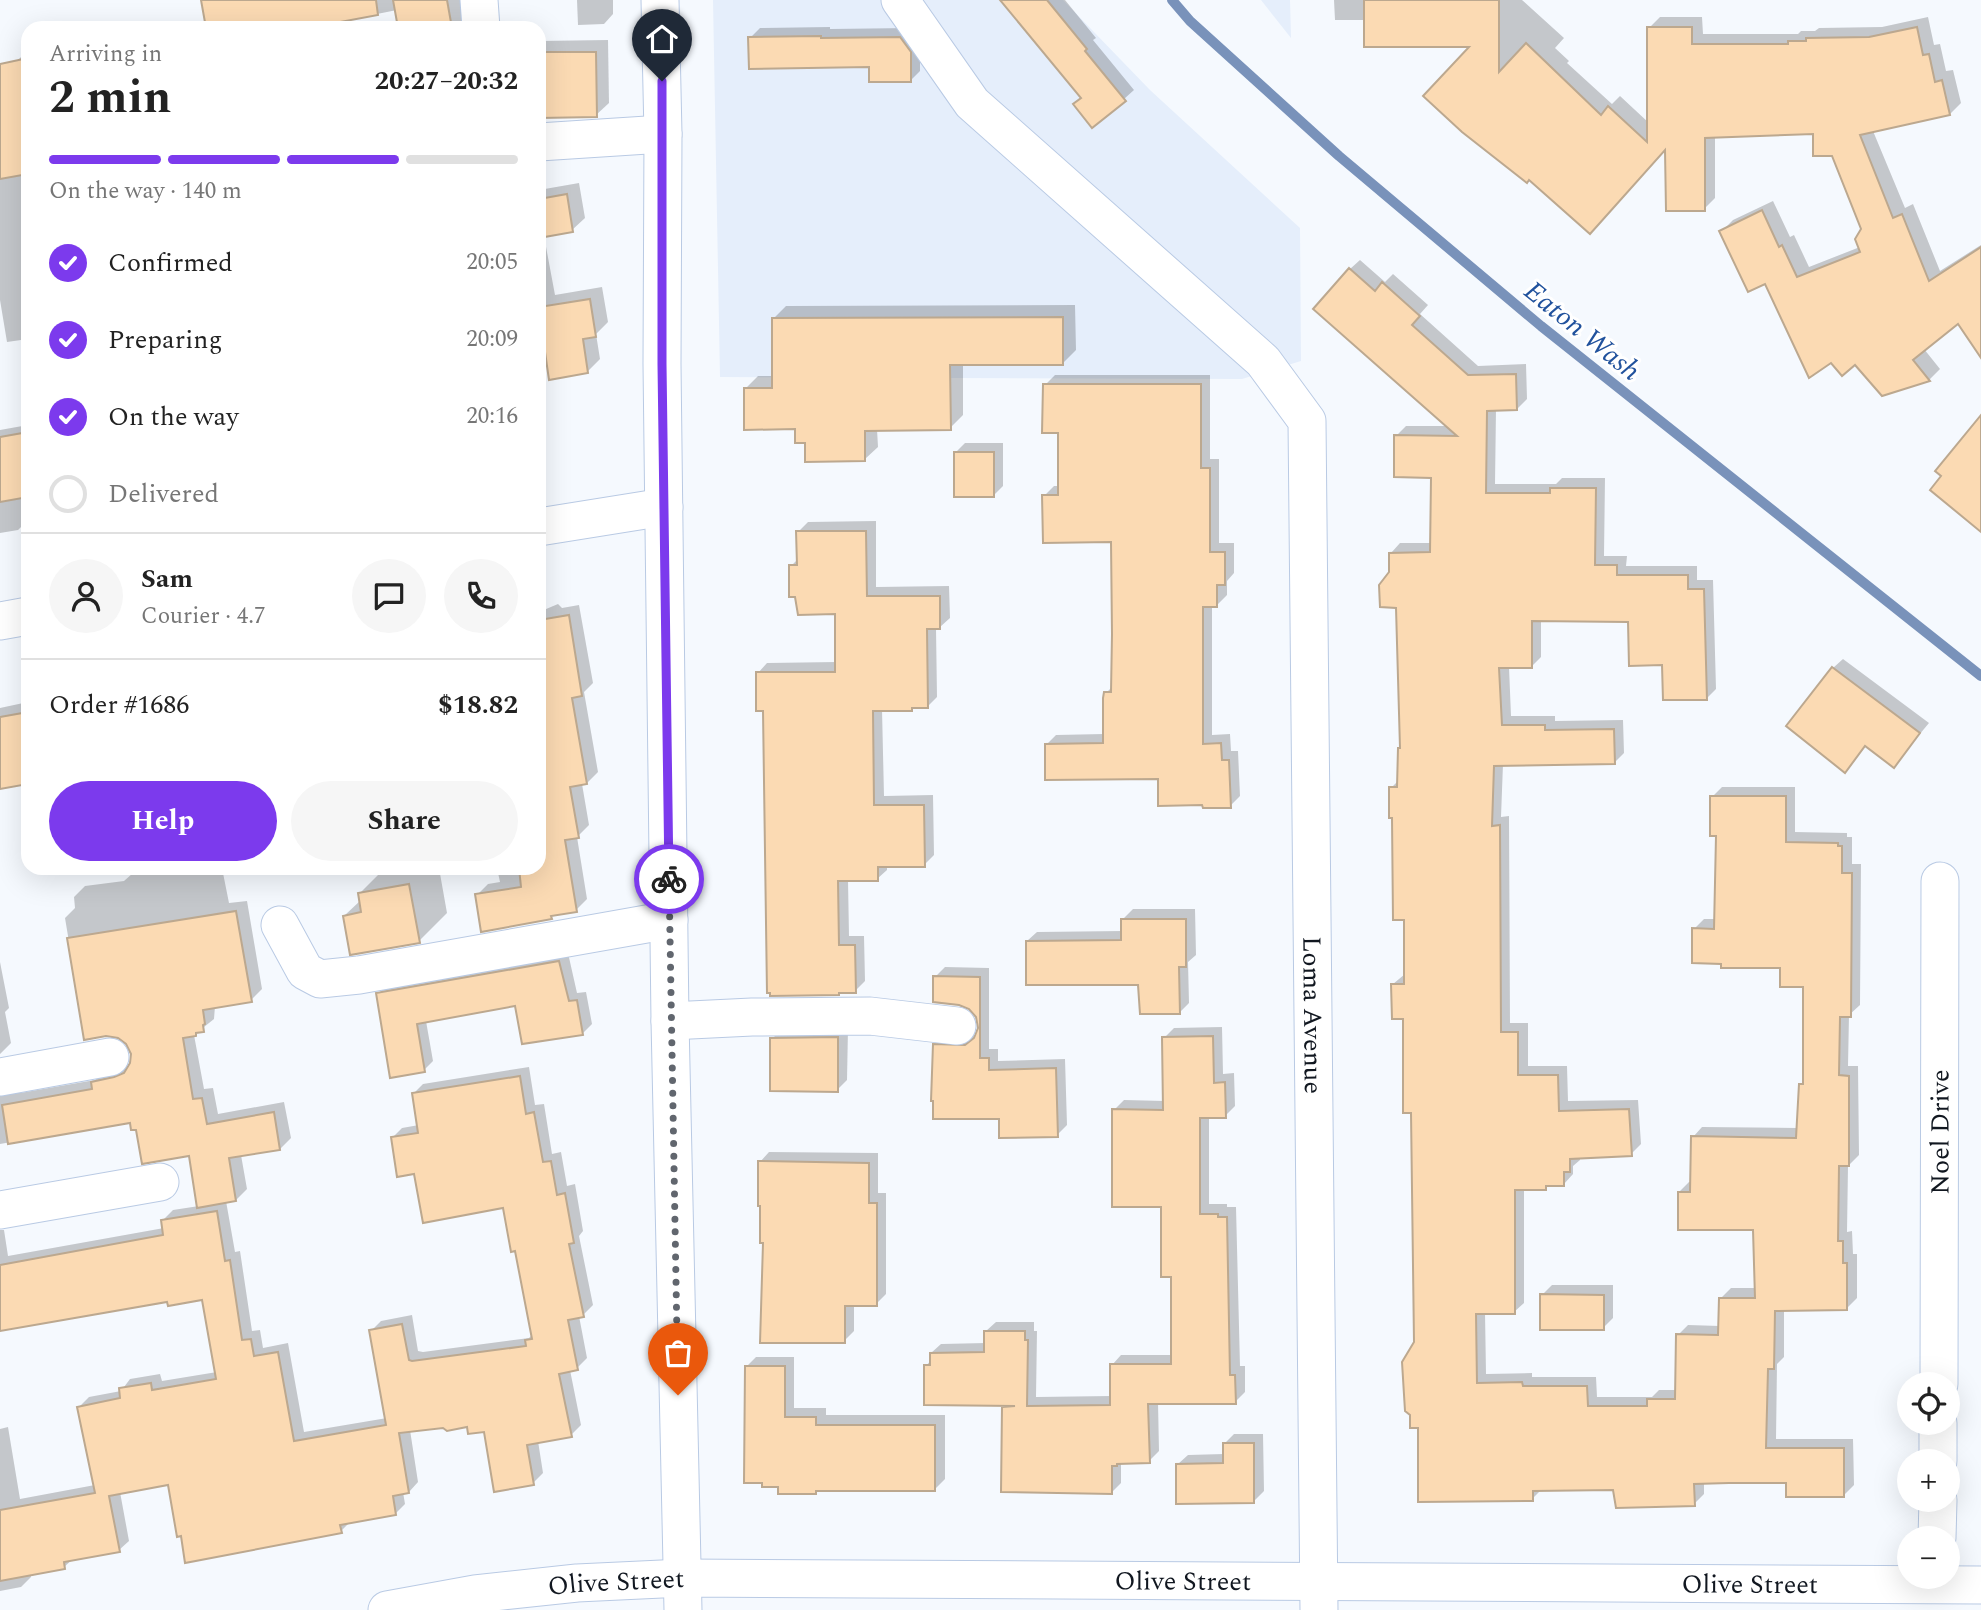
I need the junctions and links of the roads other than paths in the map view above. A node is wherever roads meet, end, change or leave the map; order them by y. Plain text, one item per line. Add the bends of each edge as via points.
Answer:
1 (479, 0) edge
2 (660, 0) edge
3 (900, 0) edge
4 (480, 21) edge
5 (663, 134) junction
6 (546, 142) edge
7 (664, 507) junction
8 (546, 526) edge
9 (21, 617) edge
10 (0, 621) edge
11 (1940, 881) dead end
12 (669, 920) junction
13 (280, 925) dead end
14 (670, 1021) junction
15 (957, 1026) dead end
16 (110, 1057) dead end
17 (0, 1077) edge
18 (160, 1182) dead end
19 (0, 1210) edge
20 (1939, 1372) edge
21 (1897, 1582) edge
22 (1960, 1583) edge
23 (1981, 1585) edge
24 (683, 1594) edge
25 (1320, 1595) edge
26 (387, 1610) edge

1 - 4 street
2 - 5 street
3 - 25 street, Loma Avenue via 972,103 1263,361 1307,421
5 - 6 street
5 - 7 street
7 - 8 street
7 - 12 street
9 - 10 street
11 - 20 street, Noel Drive
12 - 13 street via 320,979 305,971
12 - 14 street
14 - 15 street via 870,1016
14 - 24 street
16 - 17 street
18 - 19 street
21 - 25 street, Olive Street
22 - 23 street, Olive Street
24 - 25 street, Olive Street
24 - 26 street, Olive Street via 577,1583

